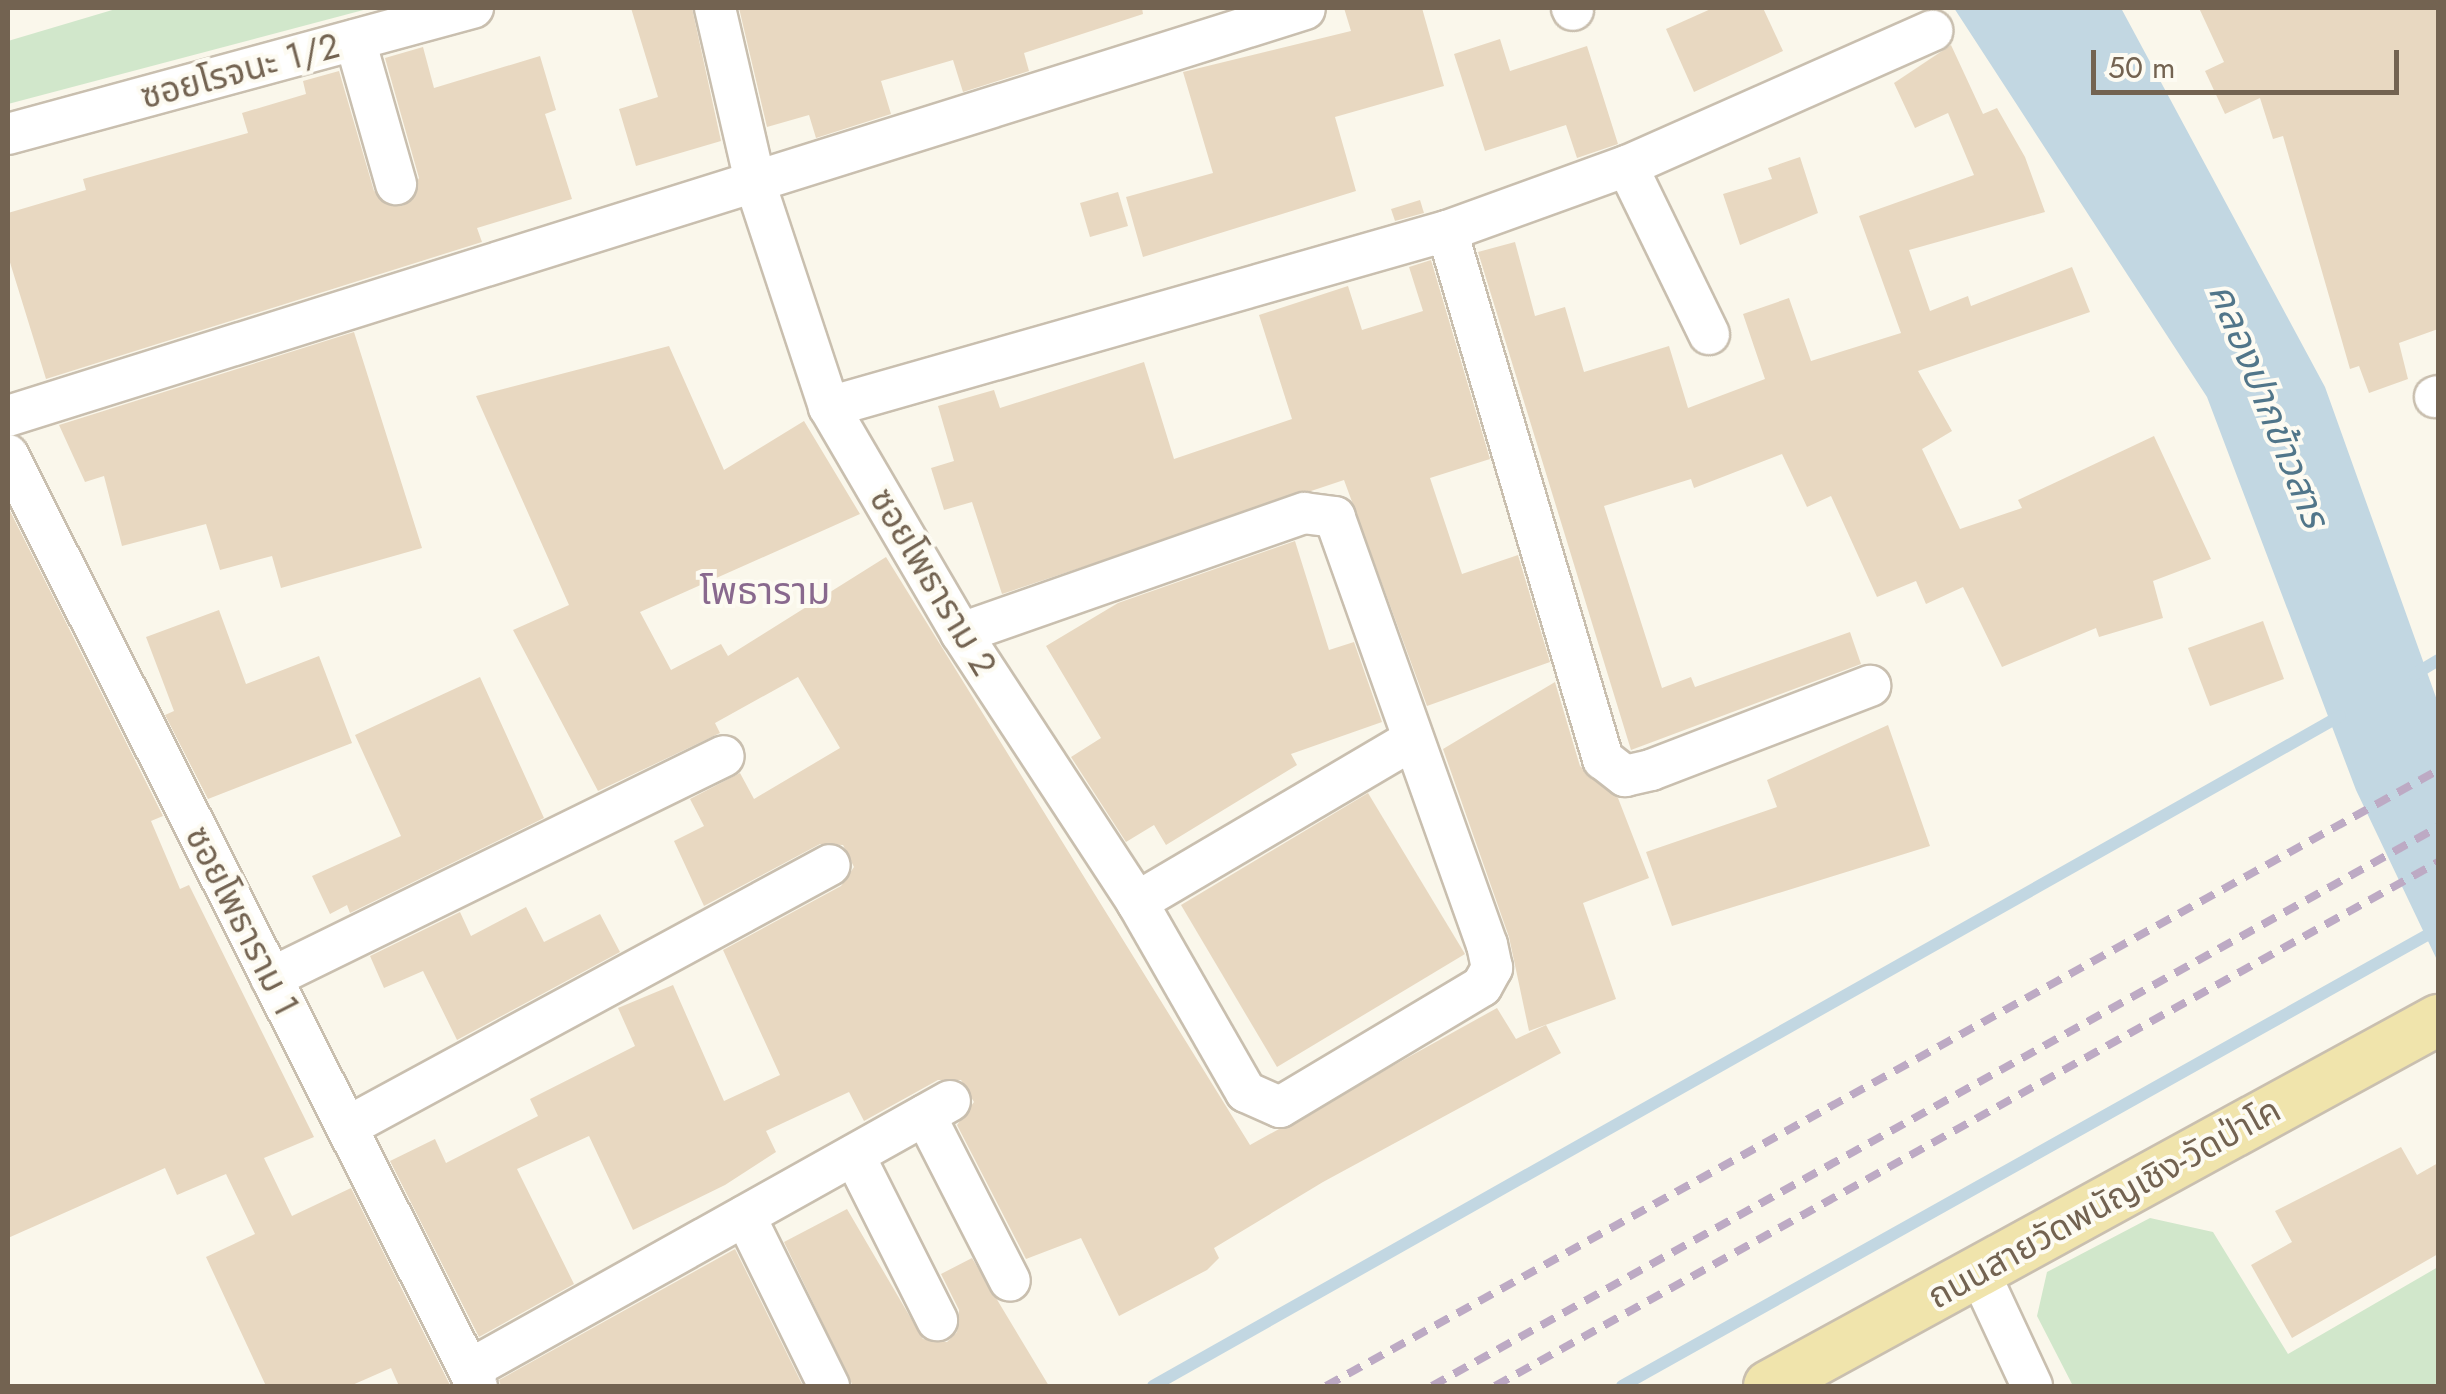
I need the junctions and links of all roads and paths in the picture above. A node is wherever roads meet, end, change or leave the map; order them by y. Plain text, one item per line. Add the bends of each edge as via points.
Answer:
1 (473, 8) edge
2 (715, 8) edge
3 (1305, 9) edge
4 (1932, 32) dead end
5 (355, 40) junction
6 (8, 134) edge
7 (1627, 166) junction
8 (396, 184) dead end
9 (756, 186) junction
10 (1447, 231) junction
11 (1708, 334) dead end
12 (829, 407) junction
13 (8, 416) edge
14 (8, 455) edge
15 (961, 633) junction
16 (1870, 686) dead end
17 (1410, 741) junction
18 (724, 756) dead end
19 (830, 865) dead end
20 (1137, 902) junction
21 (271, 978) junction
22 (2438, 1020) edge
23 (347, 1127) junction
24 (854, 1155) junction
25 (745, 1216) junction
26 (1978, 1270) junction
27 (1010, 1281) dead end
28 (938, 1320) dead end
29 (473, 1378) edge
30 (829, 1386) edge
31 (1769, 1386) edge
32 (2032, 1386) edge

1 - 5 street, ซอยโรจนะ 1/2
2 - 9 street, ซอยโพธาราม 2
3 - 9 street
4 - 7 street
5 - 6 street, ซอยโรจนะ 1/2
5 - 8 street
7 - 10 street
7 - 11 street
9 - 12 street, ซอยโพธาราม 2
9 - 13 street
10 - 12 street
10 - 16 street via 1604,759 1626,776 1651,770
12 - 15 street, ซอยโพธาราม 2
14 - 21 street, ซอยโพธาราม 1
15 - 17 street via 1324,511 1335,516
15 - 20 street, ซอยโพธาราม 2
17 - 20 street
17 - 20 street, ซอยโพธาราม 2 via 1492,968 1466,996 1280,1107 1262,1106
18 - 21 street
19 - 23 street
21 - 23 street, ซอยโพธาราม 1
22 - 26 main road, ถนนสายวัดพนัญเชิง-วัดป่าโค
23 - 29 street, ซอยโพธาราม 1
24 - 25 street
24 - 27 street via 938,1108
24 - 28 street
25 - 29 street
25 - 30 street
26 - 31 main road, ถนนสายวัดพนัญเชิง-วัดป่าโค
26 - 32 street

